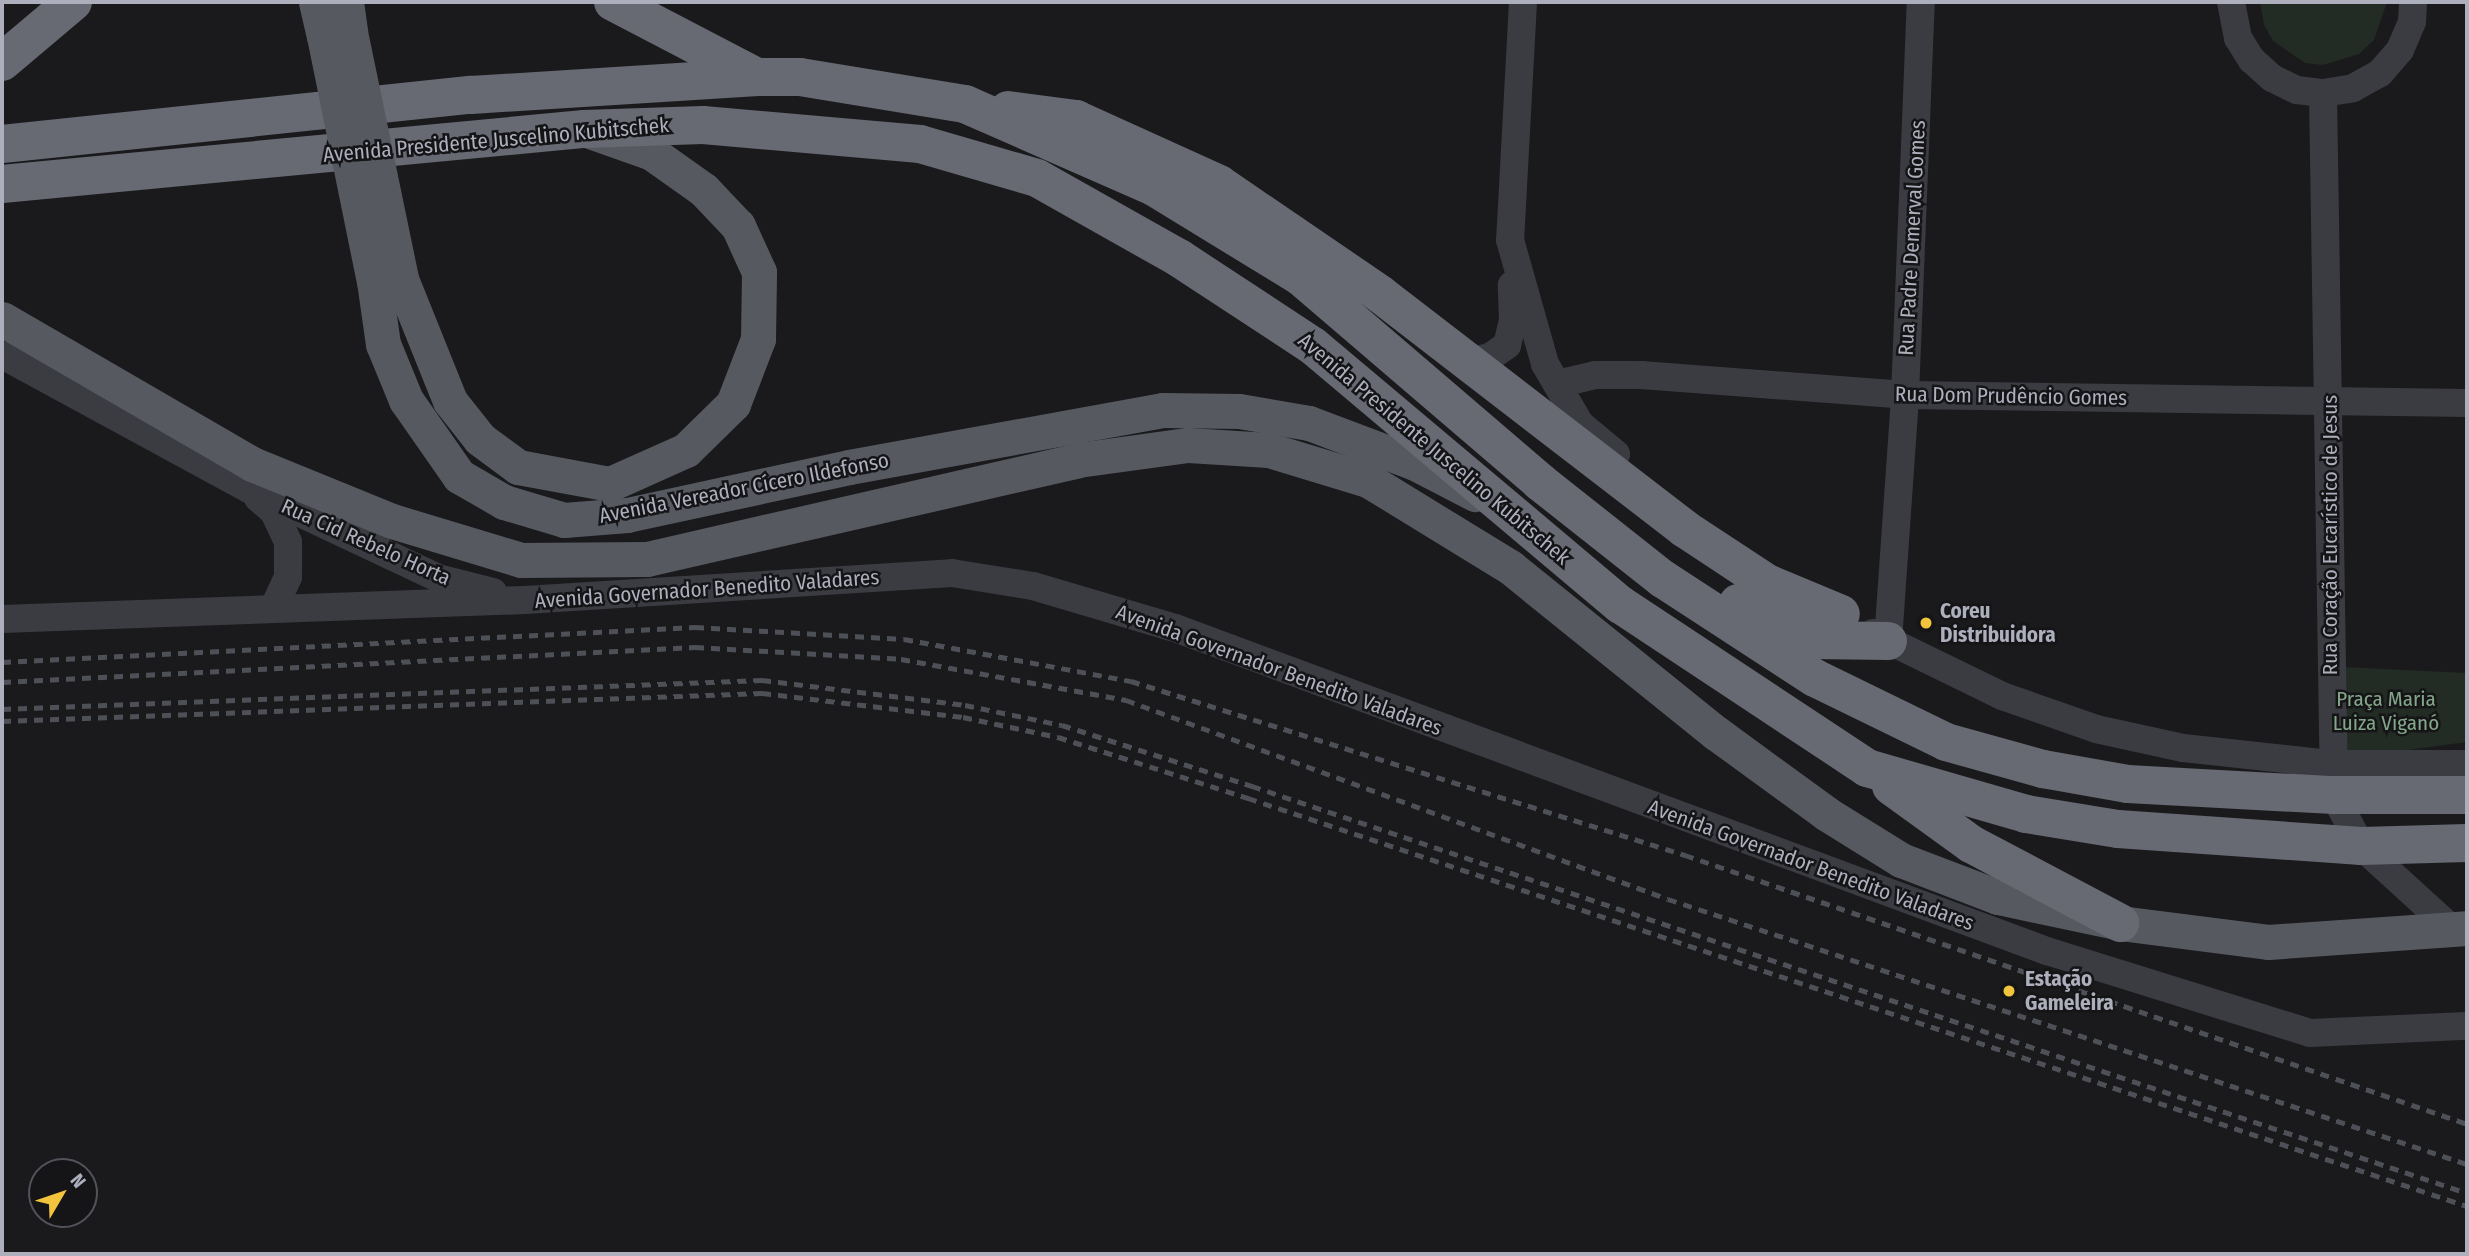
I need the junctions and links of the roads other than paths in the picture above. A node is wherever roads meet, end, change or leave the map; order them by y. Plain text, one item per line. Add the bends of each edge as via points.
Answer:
1 (73, 2) edge
2 (316, 2) edge
3 (613, 2) edge
4 (1523, 2) edge
5 (1921, 2) edge
6 (2231, 2) edge
7 (2413, 2) edge
8 (340, 23) edge
9 (2, 62) edge
10 (757, 77) junction
11 (2323, 93) junction
12 (965, 104) junction
13 (584, 129) junction
14 (2, 144) edge
15 (2, 184) edge
16 (1510, 240) junction
17 (387, 280) junction
18 (1380, 294) junction
19 (2, 319) edge
20 (2, 355) edge
21 (1468, 362) junction
22 (1557, 384) junction
23 (1905, 395) junction
24 (146, 400) junction
25 (2330, 401) junction
26 (2467, 403) edge
27 (185, 455) junction
28 (1540, 482) junction
29 (248, 489) junction
30 (1516, 516) junction
31 (1663, 579) junction
32 (525, 600) junction
33 (274, 607) junction
34 (1841, 614) junction
35 (2, 619) edge
36 (1888, 641) junction
37 (2467, 764) edge
38 (1867, 768) junction
39 (2332, 780) junction
40 (2467, 795) edge
41 (2467, 843) edge
42 (2361, 846) junction
43 (2120, 923) junction
44 (2460, 928) edge
45 (2467, 1026) edge

1 - 9 highway
2 - 8 main road, Avenida Vereador Cícero Ildefonso
3 - 10 highway
4 - 16 street
5 - 23 street, Rua Padre Demerval Gomes
6 - 11 street via 2238,38 2252,61 2285,84
7 - 11 street via 2412,22 2400,50 2380,73 2353,88
8 - 17 main road, Avenida Vereador Cícero Ildefonso, bridge
10 - 12 highway, Avenida Presidente Juscelino Kubitschek via 800,77
10 - 14 highway, Avenida Presidente Juscelino Kubitschek via 471,95
11 - 25 street, Rua Coração Eucarístico de Jesus
12 - 18 highway via 1076,119 1219,184
12 - 28 highway, Avenida Presidente Juscelino Kubitschek via 1154,187 1301,277
13 - 15 highway, Avenida Presidente Juscelino Kubitschek
13 - 17 main road, Avenida Vereador Cícero Ildefonso via 652,153 704,190 738,226 759,272 758,340 733,404 686,450 610,484 518,467 480,439 450,401
13 - 30 highway, Avenida Presidente Juscelino Kubitschek via 703,125 920,144 1037,178 1179,258 1313,345
16 - 21 street via 1513,321 1507,345 1490,357
16 - 22 street, Avenida Presidente Juscelino Kubitschek via 1545,364
17 - 30 main road, Avenida Vereador Cícero Ildefonso via 383,344 406,400 459,476 504,502 564,520 627,515 969,444 1163,410 1239,411 1309,423 1415,463
18 - 21 highway
18 - 28 highway via 1449,367
19 - 24 main road, Avenida Presidente Juscelino Kubitschek
20 - 27 street, Rua Cid Rebelo Horta
21 - 34 highway via 1685,529 1767,583
22 - 23 street, Rua Dom Prudêncio Gomes via 1595,375 1641,375
22 - 34 street, Avenida Presidente Juscelino Kubitschek via 1580,424 1675,503
23 - 25 street, Rua Dom Prudêncio Gomes
23 - 36 street, Rua Padre Demerval Gomes
24 - 27 street
24 - 43 main road, Avenida Presidente Juscelino Kubitschek via 252,464 392,521 521,559 647,559 1078,460 1188,445 1269,450 1368,481 1510,567 1716,733 1827,814 1901,860 1998,897
25 - 26 street, Rua Dom Prudêncio Gomes
25 - 39 street, Rua Coração Eucarístico de Jesus
27 - 29 street, Rua Cid Rebelo Horta
28 - 31 highway, Avenida Presidente Juscelino Kubitschek
29 - 32 street, Rua Cid Rebelo Horta via 438,578
29 - 33 street, Rua Cid Rebelo Horta via 274,512 288,542 288,576
30 - 38 highway, Avenida Presidente Juscelino Kubitschek via 1621,605
31 - 36 highway via 1717,592 1813,640
31 - 39 highway, Avenida Presidente Juscelino Kubitschek via 1815,678 1946,742 2043,769 2128,784
32 - 33 street, Avenida Governador Benedito Valadares
32 - 45 street, Avenida Governador Benedito Valadares via 952,573 1033,586 1175,628 2046,951 2311,1034
33 - 35 street, Avenida Governador Benedito Valadares
34 - 36 street, Avenida Presidente Juscelino Kubitschek
36 - 39 street, Avenida Presidente Juscelino Kubitschek via 2002,696 2096,729
37 - 39 street, Avenida Presidente Juscelino Kubitschek
38 - 42 highway, Avenida Presidente Juscelino Kubitschek via 2025,814 2118,829
38 - 43 highway via 1971,844
39 - 40 highway, Avenida Presidente Juscelino Kubitschek
39 - 42 street, Rua Coração Eucarístico de Jesus
41 - 42 highway, Avenida Presidente Juscelino Kubitschek
42 - 44 street, Rua Coração Eucarístico de Jesus
43 - 44 main road, Avenida Presidente Juscelino Kubitschek via 2268,942

